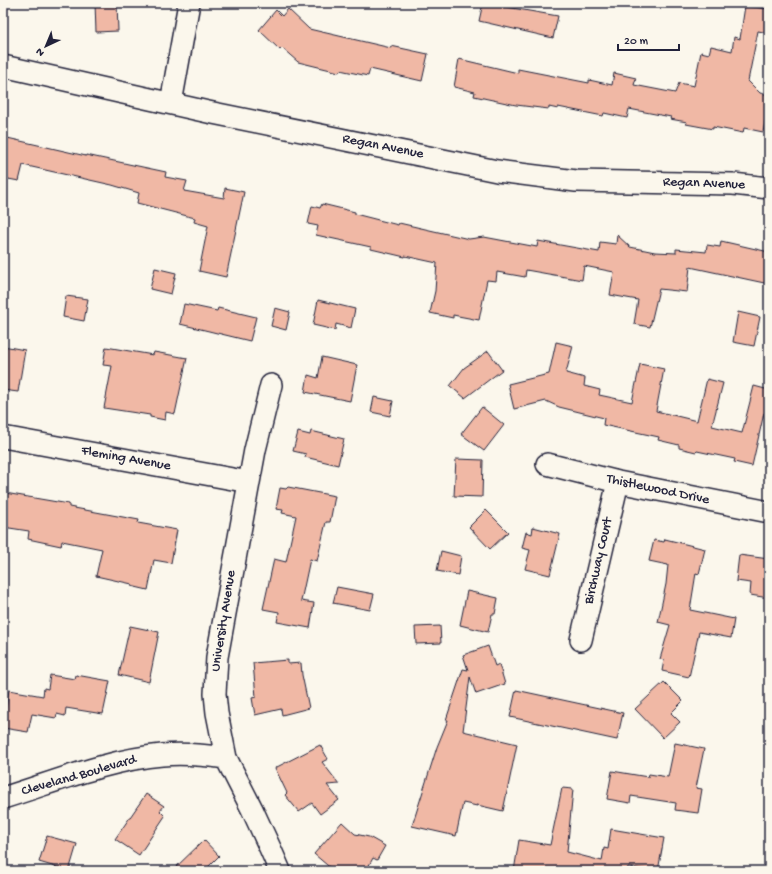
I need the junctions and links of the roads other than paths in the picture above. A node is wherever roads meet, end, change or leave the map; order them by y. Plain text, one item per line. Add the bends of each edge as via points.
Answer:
1 (189, 3) edge
2 (3, 66) edge
3 (171, 103) junction
4 (769, 188) edge
5 (271, 385) dead end
6 (3, 437) edge
7 (547, 464) dead end
8 (249, 482) junction
9 (618, 482) junction
10 (769, 512) edge
11 (581, 640) dead end
12 (226, 758) junction
13 (3, 798) edge
14 (280, 871) edge

1 - 3 street
2 - 3 street, Regan Avenue
3 - 4 street, Regan Avenue via 497,171 576,181 733,184
5 - 8 street, University Avenue
6 - 8 street, Fleming Avenue
7 - 9 street, Thistlewood Drive
8 - 12 street, University Avenue via 215,674 217,713
9 - 10 street, Thistlewood Drive
9 - 11 street, Birchway Court
12 - 13 street, Cleveland Boulevard via 163,755 132,759
12 - 14 street, University Avenue

